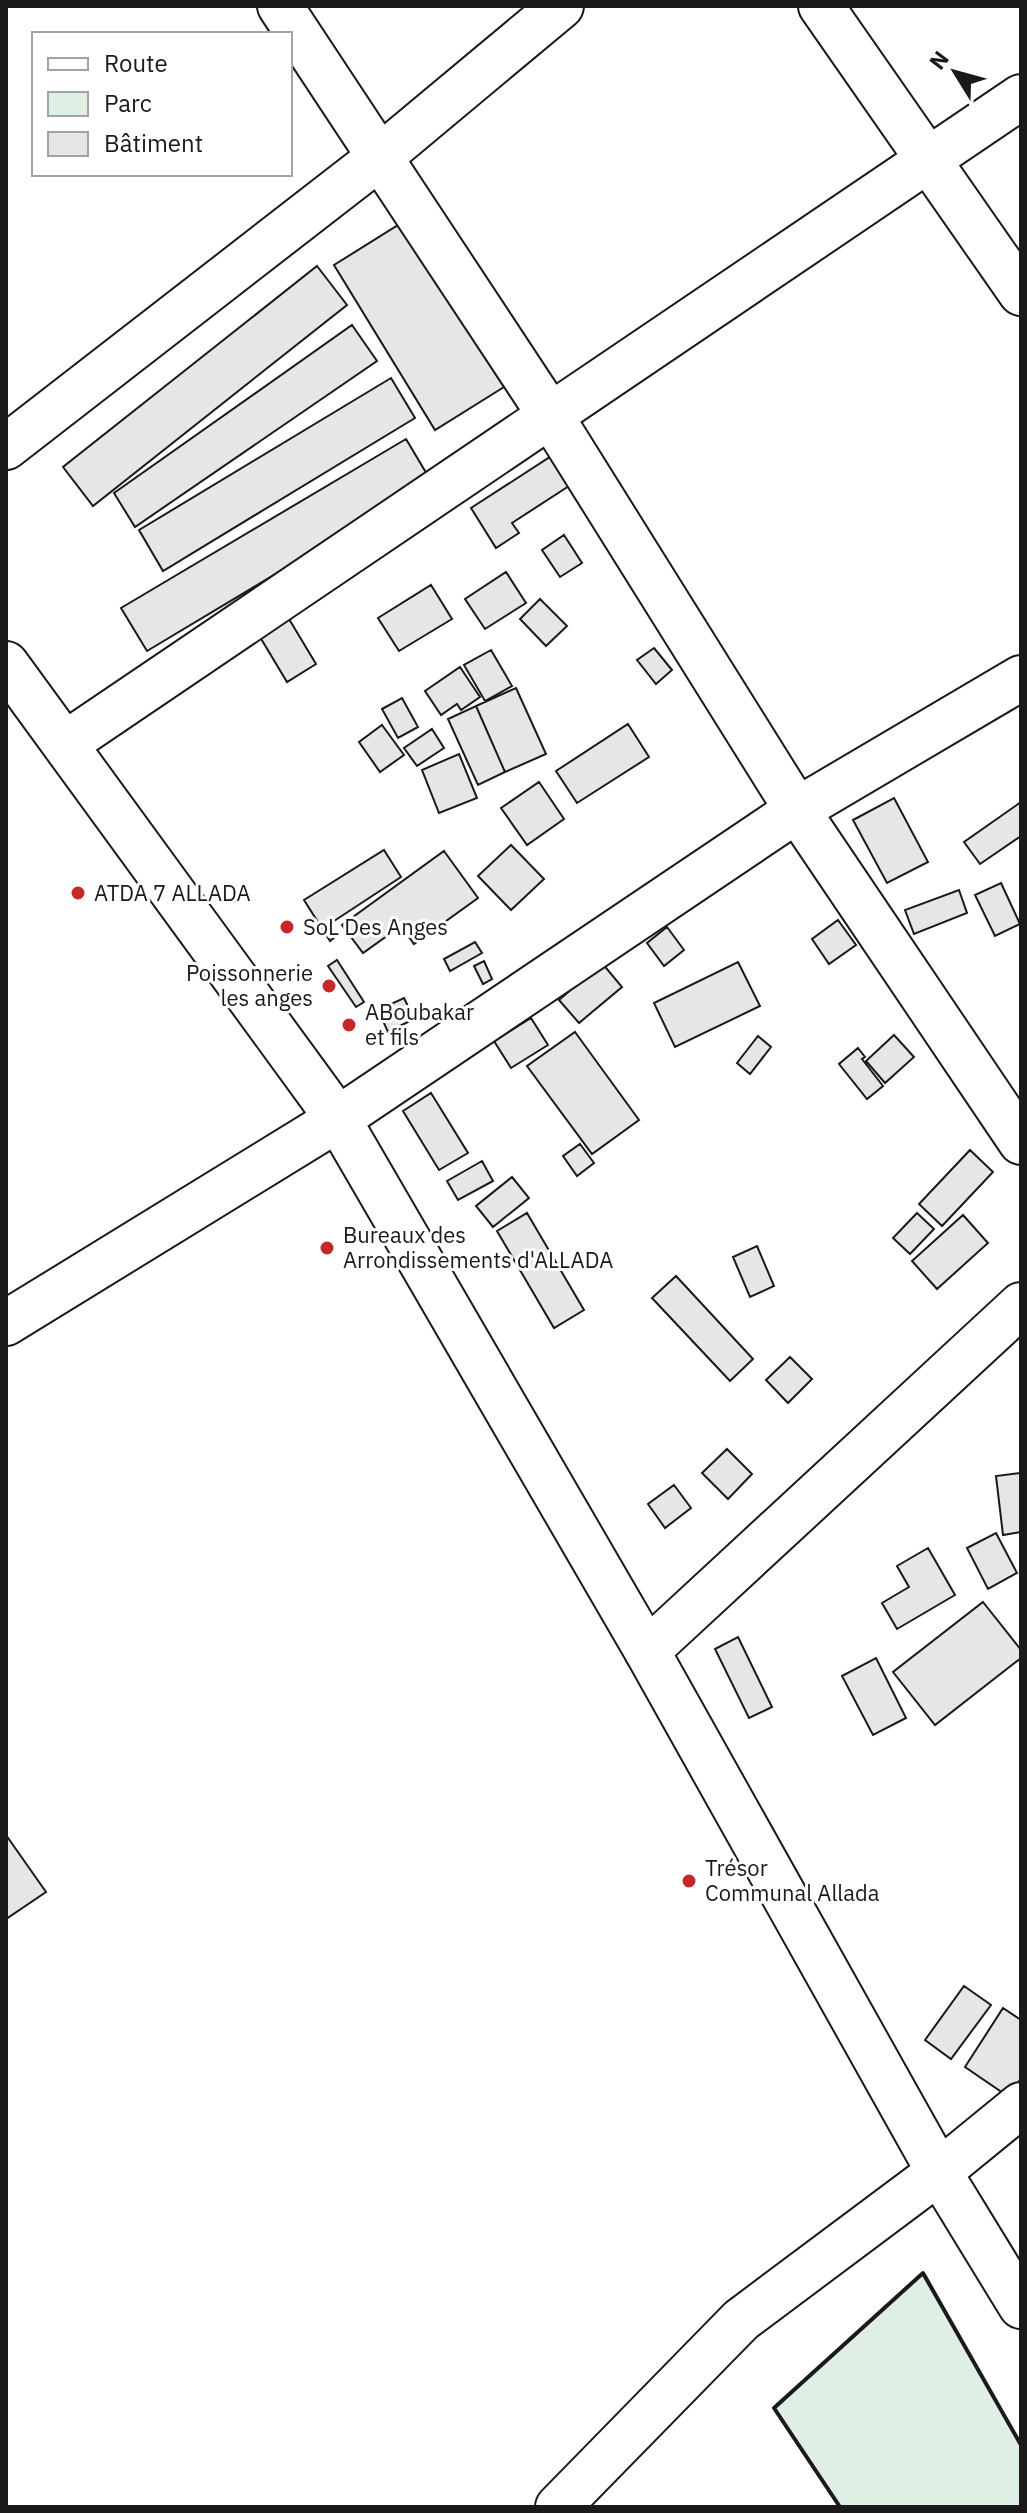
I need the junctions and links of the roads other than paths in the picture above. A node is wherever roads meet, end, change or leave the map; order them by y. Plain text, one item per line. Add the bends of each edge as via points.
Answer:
1 (280, 6) edge
2 (561, 6) edge
3 (821, 6) edge
4 (1021, 97) edge
5 (380, 157) junction
6 (927, 159) junction
7 (1021, 293) edge
8 (550, 415) junction
9 (6, 447) edge
10 (6, 664) edge
11 (1021, 678) edge
12 (65, 744) junction
13 (797, 810) junction
14 (338, 1119) junction
15 (1021, 1142) edge
16 (1021, 1305) edge
17 (6, 1323) edge
18 (647, 1651) junction
19 (1021, 2105) edge
20 (939, 2172) junction
21 (1021, 2306) edge
22 (558, 2507) edge

1 - 5 street
2 - 5 street
3 - 6 street
4 - 6 street
5 - 8 street
5 - 9 street
6 - 7 street
6 - 8 street
8 - 12 street
8 - 13 street
10 - 12 street
11 - 13 street
12 - 14 street
13 - 14 street
13 - 15 street
14 - 17 street
14 - 18 street
16 - 18 street
18 - 20 street
19 - 20 street
20 - 21 street
20 - 22 street via 741,2320

